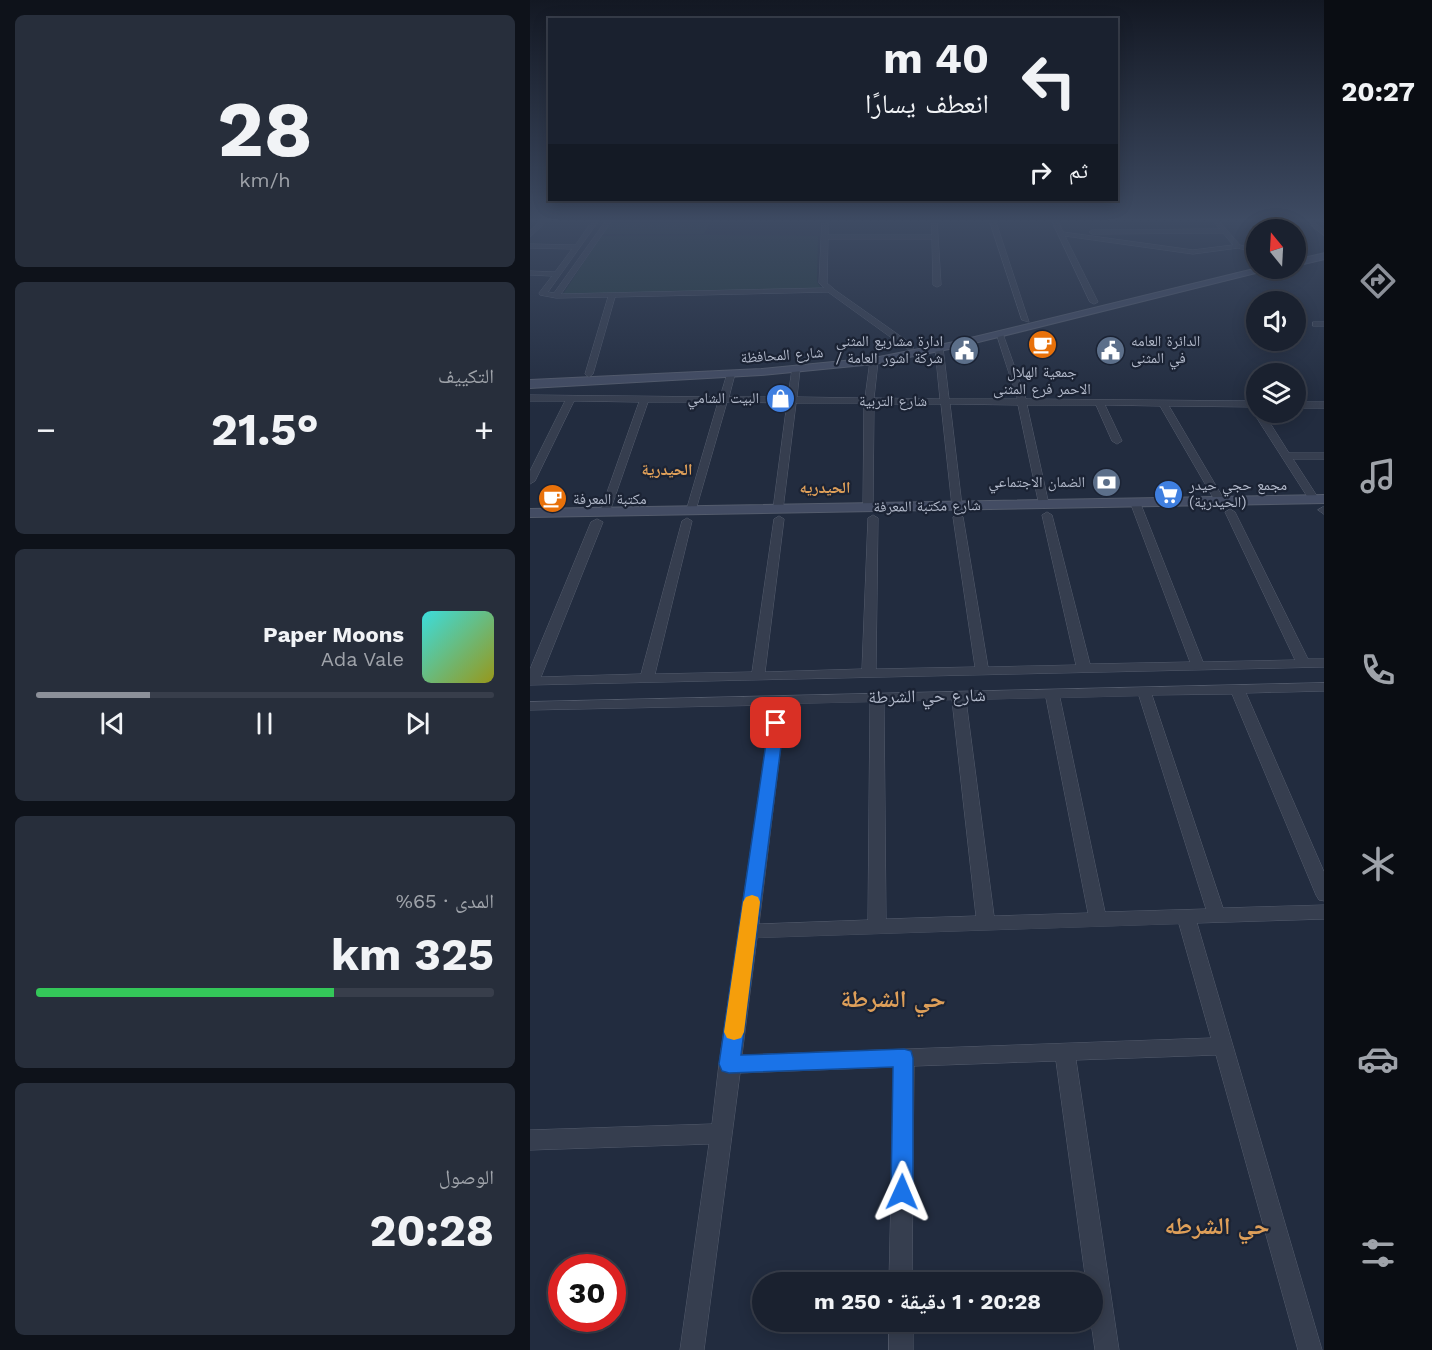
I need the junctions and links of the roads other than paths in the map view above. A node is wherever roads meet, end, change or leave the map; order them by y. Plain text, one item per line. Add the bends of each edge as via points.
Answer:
1 (550, 282) edge
2 (566, 282) edge
3 (824, 282) edge
4 (937, 282) edge
5 (1013, 282) edge
6 (1088, 282) edge
7 (1182, 282) edge
8 (1194, 282) edge
9 (1215, 282) edge
10 (937, 285) dead end
11 (829, 290) junction
12 (612, 295) junction
13 (1145, 295) junction
14 (556, 296) junction
15 (1099, 301) junction
16 (1116, 306) junction
17 (1026, 320) junction
18 (999, 334) junction
19 (910, 347) junction
20 (939, 348) junction
21 (874, 361) junction
22 (796, 369) junction
23 (589, 374) junction
24 (731, 374) junction
25 (624, 376) junction
26 (530, 377) edge
27 (530, 384) edge
28 (530, 398) edge
29 (570, 399) junction
30 (644, 399) junction
31 (723, 399) junction
32 (792, 401) junction
33 (869, 401) junction
34 (943, 402) junction
35 (1020, 402) junction
36 (1099, 403) junction
37 (1163, 404) junction
38 (1306, 405) edge
39 (1325, 405) edge
40 (1246, 408) edge
41 (1265, 423) edge
42 (1117, 441) dead end
43 (1286, 456) junction
44 (1325, 456) edge
45 (530, 481) edge
46 (1225, 506) junction
47 (1322, 506) edge
48 (1137, 508) junction
49 (1045, 510) junction
50 (957, 511) junction
51 (870, 512) junction
52 (530, 513) edge
53 (779, 514) junction
54 (689, 516) junction
55 (601, 517) junction
56 (530, 524) edge
57 (1325, 663) edge
58 (1304, 664) junction
59 (1198, 666) junction
60 (1084, 668) junction
61 (982, 671) junction
62 (869, 673) junction
63 (904, 673) junction
64 (758, 675) junction
65 (647, 679) junction
66 (593, 680) junction
67 (531, 681) edge
68 (1325, 687) edge
69 (1237, 689) junction
70 (1144, 691) junction
71 (1052, 693) junction
72 (958, 695) junction
73 (905, 697) junction
74 (877, 698) junction
75 (779, 700) junction
76 (584, 705) junction
77 (530, 706) edge
78 (1325, 895) edge
79 (1325, 912) edge
80 (1217, 916) junction
81 (1186, 917) junction
82 (1098, 920) junction
83 (986, 924) junction
84 (877, 927) junction
85 (748, 932) junction
86 (1223, 1046) junction
87 (1065, 1052) junction
88 (904, 1058) junction
89 (729, 1064) junction
90 (720, 1134) junction
91 (530, 1140) edge
92 (901, 1272) edge
93 (901, 1332) edge
94 (692, 1350) edge
95 (901, 1350) edge
96 (1107, 1350) edge
97 (1310, 1350) edge

1 - 14 street via 543,291
2 - 14 street
3 - 11 street
4 - 10 street
5 - 17 street
6 - 15 street
7 - 15 main road
8 - 13 main road
9 - 16 main road
11 - 12 street
11 - 19 street
12 - 14 street
12 - 23 street
13 - 15 main road
13 - 16 main road
15 - 17 main road, شارع المحافظة
16 - 18 main road, شارع المحافظة
17 - 19 main road, شارع المحافظة
18 - 20 main road, شارع المحافظة
18 - 35 street
19 - 25 main road, شارع المحافظة via 817,361
20 - 21 main road, شارع المحافظة
20 - 34 street
21 - 22 main road, شارع المحافظة
21 - 33 street
22 - 24 main road, شارع المحافظة
22 - 32 street
23 - 25 main road
23 - 26 main road
24 - 25 main road, شارع المحافظة
24 - 31 street
25 - 27 main road
28 - 29 street, شارع التربية
29 - 30 street, شارع التربية
29 - 45 street
30 - 31 street, شارع التربية
30 - 55 street
31 - 32 street, شارع التربية
31 - 54 street
32 - 33 street, شارع التربية
32 - 53 street
33 - 34 street, شارع التربية
33 - 51 street
34 - 35 street, شارع التربية
34 - 50 street
35 - 36 street, شارع التربية
35 - 49 street
36 - 37 street, شارع التربية
36 - 42 street
37 - 40 street, شارع التربية
37 - 46 street
38 - 39 street
41 - 43 street
43 - 44 street
43 - 47 street
46 - 47 main road, شارع مكتبة المعرفة
46 - 48 main road, شارع مكتبة المعرفة
46 - 58 street
48 - 49 main road, شارع مكتبة المعرفة
48 - 59 street
49 - 50 main road, شارع مكتبة المعرفة
49 - 60 street
50 - 51 main road, شارع مكتبة المعرفة
50 - 61 street
51 - 53 main road, شارع مكتبة المعرفة
51 - 62 street
52 - 55 main road, شارع مكتبة المعرفة
53 - 54 main road, شارع مكتبة المعرفة
53 - 64 street
54 - 55 main road, شارع مكتبة المعرفة
54 - 65 street
55 - 56 main road, شارع مكتبة المعرفة
55 - 67 street
57 - 58 street, شارع حي الشرطة
58 - 59 street, شارع حي الشرطة
59 - 60 street, شارع حي الشرطة
60 - 61 street, شارع حي الشرطة
61 - 63 street, شارع حي الشرطة
62 - 63 street, شارع حي الشرطة
62 - 64 street, شارع حي الشرطة
63 - 73 street
64 - 65 street, شارع حي الشرطة
65 - 66 street, شارع حي الشرطة
66 - 67 street, شارع حي الشرطة
66 - 76 street
68 - 69 street, شارع حي الشرطة
69 - 70 street, شارع حي الشرطة
69 - 78 street
70 - 71 street, شارع حي الشرطة
70 - 80 street
71 - 72 street, شارع حي الشرطة
71 - 82 street
72 - 73 street, شارع حي الشرطة
72 - 83 street
73 - 74 street, شارع حي الشرطة
74 - 75 street, شارع حي الشرطة
74 - 84 street
75 - 76 street, شارع حي الشرطة
75 - 85 street
76 - 77 street, شارع حي الشرطة
79 - 80 street
80 - 81 street
81 - 82 street
81 - 86 street
82 - 83 street
83 - 84 street
84 - 85 street
85 - 89 street
86 - 87 street
86 - 97 street
87 - 88 street
87 - 96 street
88 - 89 street
88 - 92 street
89 - 90 street
90 - 91 street
90 - 94 street
93 - 95 street

